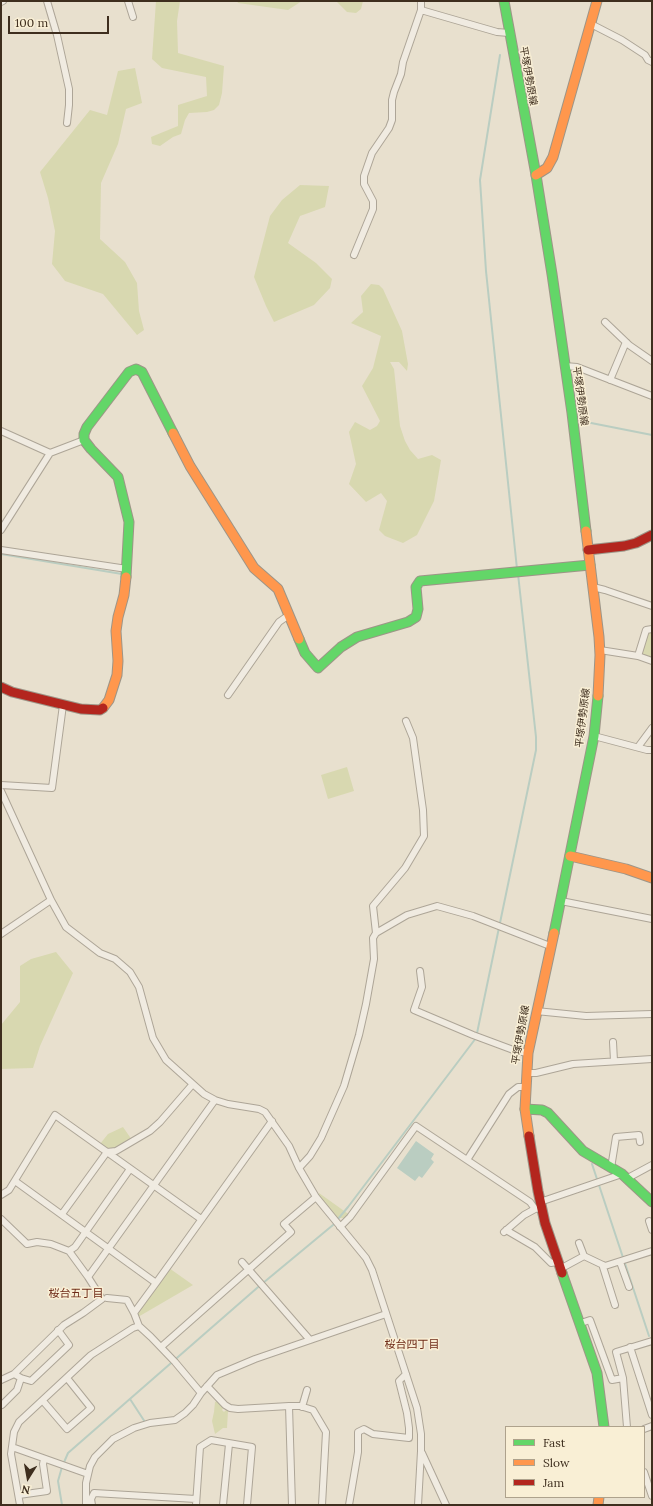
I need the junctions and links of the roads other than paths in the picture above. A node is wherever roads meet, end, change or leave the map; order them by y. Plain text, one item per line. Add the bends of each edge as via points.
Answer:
1 (47, 1) edge
2 (128, 1) edge
3 (421, 1) edge
4 (504, 1) edge
5 (597, 1) edge
6 (421, 10) junction
7 (133, 17) dead end
8 (591, 24) junction
9 (509, 33) junction
10 (652, 62) edge
11 (66, 123) dead end
12 (536, 175) junction
13 (354, 255) dead end
14 (605, 322) dead end
15 (626, 342) junction
16 (652, 361) edge
17 (565, 366) junction
18 (610, 380) junction
19 (652, 396) edge
20 (1, 431) edge
21 (84, 440) junction
22 (50, 453) junction
23 (1, 530) edge
24 (652, 535) edge
25 (1, 550) edge
26 (588, 550) junction
27 (590, 564) junction
28 (127, 569) junction
29 (593, 587) junction
30 (652, 606) edge
31 (289, 615) junction
32 (652, 629) edge
33 (600, 650) junction
34 (638, 656) junction
35 (652, 661) edge
36 (1, 686) edge
37 (228, 695) dead end
38 (63, 705) junction
39 (406, 721) dead end
40 (652, 728) edge
41 (594, 736) junction
42 (638, 748) junction
43 (652, 750) edge
44 (1, 785) edge
45 (1, 791) edge
46 (570, 856) junction
47 (652, 878) edge
48 (52, 900) junction
49 (561, 901) junction
50 (652, 919) edge
51 (376, 933) junction
52 (1, 934) edge
53 (550, 946) junction
54 (420, 970) dead end
55 (536, 1011) junction
56 (652, 1014) edge
57 (613, 1042) dead end
58 (528, 1053) junction
59 (652, 1058) edge
60 (614, 1061) junction
61 (526, 1073) junction
62 (192, 1085) junction
63 (525, 1087) junction
64 (215, 1100) junction
65 (525, 1109) junction
66 (272, 1121) junction
67 (640, 1136) dead end
68 (107, 1152) junction
69 (467, 1160) junction
70 (652, 1165) edge
71 (299, 1168) junction
72 (612, 1168) junction
73 (130, 1169) junction
74 (624, 1177) junction
75 (15, 1181) junction
76 (154, 1185) junction
77 (1, 1195) edge
78 (316, 1197) junction
79 (652, 1202) edge
80 (539, 1206) junction
81 (62, 1214) junction
82 (1, 1219) edge
83 (201, 1219) junction
84 (649, 1220) dead end
85 (340, 1227) junction
86 (652, 1230) edge
87 (85, 1231) junction
88 (579, 1243) dead end
89 (109, 1248) junction
90 (652, 1251) edge
91 (69, 1252) junction
92 (584, 1256) junction
93 (242, 1262) dead end
94 (620, 1262) junction
95 (603, 1265) junction
96 (559, 1266) junction
97 (248, 1269) junction
98 (88, 1277) junction
99 (156, 1283) junction
100 (630, 1287) dead end
101 (107, 1298) dead end
102 (615, 1304) dead end
103 (134, 1313) junction
104 (386, 1314) junction
105 (581, 1323) junction
106 (139, 1326) junction
107 (58, 1330) junction
108 (310, 1340) junction
109 (652, 1341) edge
110 (161, 1347) junction
111 (630, 1348) junction
112 (14, 1374) junction
113 (406, 1374) junction
114 (21, 1378) junction
115 (67, 1378) junction
116 (622, 1378) junction
117 (1, 1380) edge
118 (207, 1386) junction
119 (307, 1390) dead end
120 (201, 1393) junction
121 (43, 1401) junction
122 (2, 1405) dead end
123 (289, 1406) junction
124 (302, 1407) junction
125 (652, 1415) edge
126 (604, 1426) edge
127 (627, 1426) edge
128 (229, 1444) junction
129 (12, 1447) junction
130 (421, 1451) junction
131 (44, 1458) junction
132 (88, 1474) junction
133 (645, 1474) edge
134 (651, 1487) edge
135 (19, 1495) junction
136 (652, 1496) edge
137 (196, 1502) edge
138 (20, 1505) edge
139 (86, 1505) edge
140 (92, 1505) edge
141 (224, 1505) edge
142 (246, 1505) edge
143 (292, 1505) edge
144 (322, 1505) edge
145 (349, 1505) edge
146 (418, 1505) edge
147 (446, 1505) edge

1 - 11 street via 69,88
2 - 7 street
3 - 6 street
4 - 9 street, 平塚伊勢原線
5 - 8 street
6 - 9 street via 496,32
6 - 13 street via 394,92 392,120 372,153 364,176 364,184 373,201 373,209
8 - 10 street via 622,40
8 - 12 street via 556,151 547,168
9 - 12 street, 平塚伊勢原線
12 - 17 street, 平塚伊勢原線
14 - 15 street
15 - 16 street
15 - 18 street
17 - 18 street via 577,367
17 - 26 street, 平塚伊勢原線
18 - 19 street
20 - 22 street
21 - 22 street
21 - 28 street via 118,478 128,522
21 - 31 street via 86,427 129,372 136,369 142,372 190,466 254,568 278,590
22 - 23 street
24 - 26 street via 630,545
25 - 28 street
26 - 27 street, 平塚伊勢原線
27 - 29 street, 平塚伊勢原線
27 - 31 street via 420,582 416,587 416,617 408,622 357,637 318,668 305,653
28 - 38 street via 116,630 117,675 106,707 100,710
29 - 30 street
29 - 33 street, 平塚伊勢原線
31 - 37 street via 279,622
32 - 34 street via 646,630
33 - 34 street
33 - 41 street, 平塚伊勢原線
34 - 35 street
36 - 38 street via 12,692
38 - 44 street via 52,788
39 - 51 street via 413,738 424,810 424,836 405,868 373,906
40 - 42 street
41 - 42 street
41 - 46 street, 平塚伊勢原線
42 - 43 street
45 - 48 street
46 - 47 street via 614,865
46 - 49 street, 平塚伊勢原線
48 - 52 street
48 - 62 street via 66,927 100,953 115,959 130,972 139,987 158,1049
49 - 50 street
49 - 53 street, 平塚伊勢原線
51 - 53 street via 407,915 437,906 473,916
51 - 71 street via 373,938 374,959 366,1004 344,1086 321,1138
53 - 55 street, 平塚伊勢原線
54 - 58 street via 422,987 414,1010 473,1035
55 - 56 street via 586,1016
55 - 58 street, 平塚伊勢原線
57 - 60 street
58 - 61 street, 平塚伊勢原線
59 - 60 street
60 - 61 street via 573,1064
61 - 63 street, 平塚伊勢原線
62 - 64 street
62 - 68 street via 150,1131 116,1151
63 - 65 street, 平塚伊勢原線
63 - 69 street via 518,1087 509,1094
64 - 66 street via 259,1109
64 - 76 street
65 - 72 street via 548,1113 583,1151
65 - 80 street, 平塚伊勢原線
66 - 71 street via 290,1146
66 - 83 street
67 - 72 street via 616,1137
68 - 73 street
68 - 75 street via 55,1115
68 - 81 street
69 - 80 street
69 - 85 street via 416,1126
70 - 74 street
71 - 78 street
72 - 74 street
73 - 76 street
73 - 87 street
74 - 79 street
74 - 80 street
75 - 77 street via 9,1190
75 - 81 street
76 - 83 street
76 - 89 street
78 - 85 street
78 - 97 street via 284,1224 291,1232
80 - 96 street, 平塚伊勢原線
80 - 96 street via 505,1231 535,1247 551,1263
81 - 87 street
82 - 91 street via 27,1244 51,1244
83 - 99 street
84 - 86 street
85 - 104 street via 366,1258
87 - 89 street
87 - 91 street
88 - 92 street
89 - 98 street
89 - 99 street
90 - 94 street
91 - 98 street
92 - 95 street
92 - 96 street
93 - 97 street
94 - 95 street
94 - 100 street
95 - 102 street
96 - 105 street, 平塚伊勢原線
97 - 108 street
97 - 110 street
98 - 107 street via 102,1299
99 - 103 street
101 - 103 street via 127,1300
103 - 106 street
104 - 108 street
104 - 113 street
105 - 116 street via 590,1320 612,1380
105 - 126 street, 平塚伊勢原線 via 597,1373
106 - 110 street
106 - 115 street via 91,1355
107 - 112 street
107 - 114 street via 69,1345 31,1381
108 - 118 street via 217,1375
109 - 111 street
110 - 120 street
111 - 116 street via 616,1352
111 - 125 street
112 - 114 street
112 - 117 street
113 - 130 street via 417,1408
113 - 145 street via 398,1381 410,1428 409,1438 374,1434 364,1429 358,1432 358,1452
114 - 122 street via 17,1390
115 - 121 street
115 - 121 street via 91,1408 67,1429
116 - 127 street
118 - 120 street
118 - 123 street via 230,1408
119 - 124 street
120 - 132 street via 193,1405 175,1420 150,1423 113,1439 95,1457
121 - 129 street via 19,1422 14,1432
123 - 124 street
123 - 143 street
124 - 144 street via 312,1410 326,1432
128 - 137 street via 211,1440 200,1447
128 - 141 street
128 - 142 street via 252,1448
129 - 131 street
129 - 135 street
130 - 146 street
130 - 147 street
131 - 132 street
131 - 135 street via 47,1491
132 - 139 street
133 - 134 street
134 - 136 street
135 - 138 street
137 - 140 street via 94,1493 91,1498

